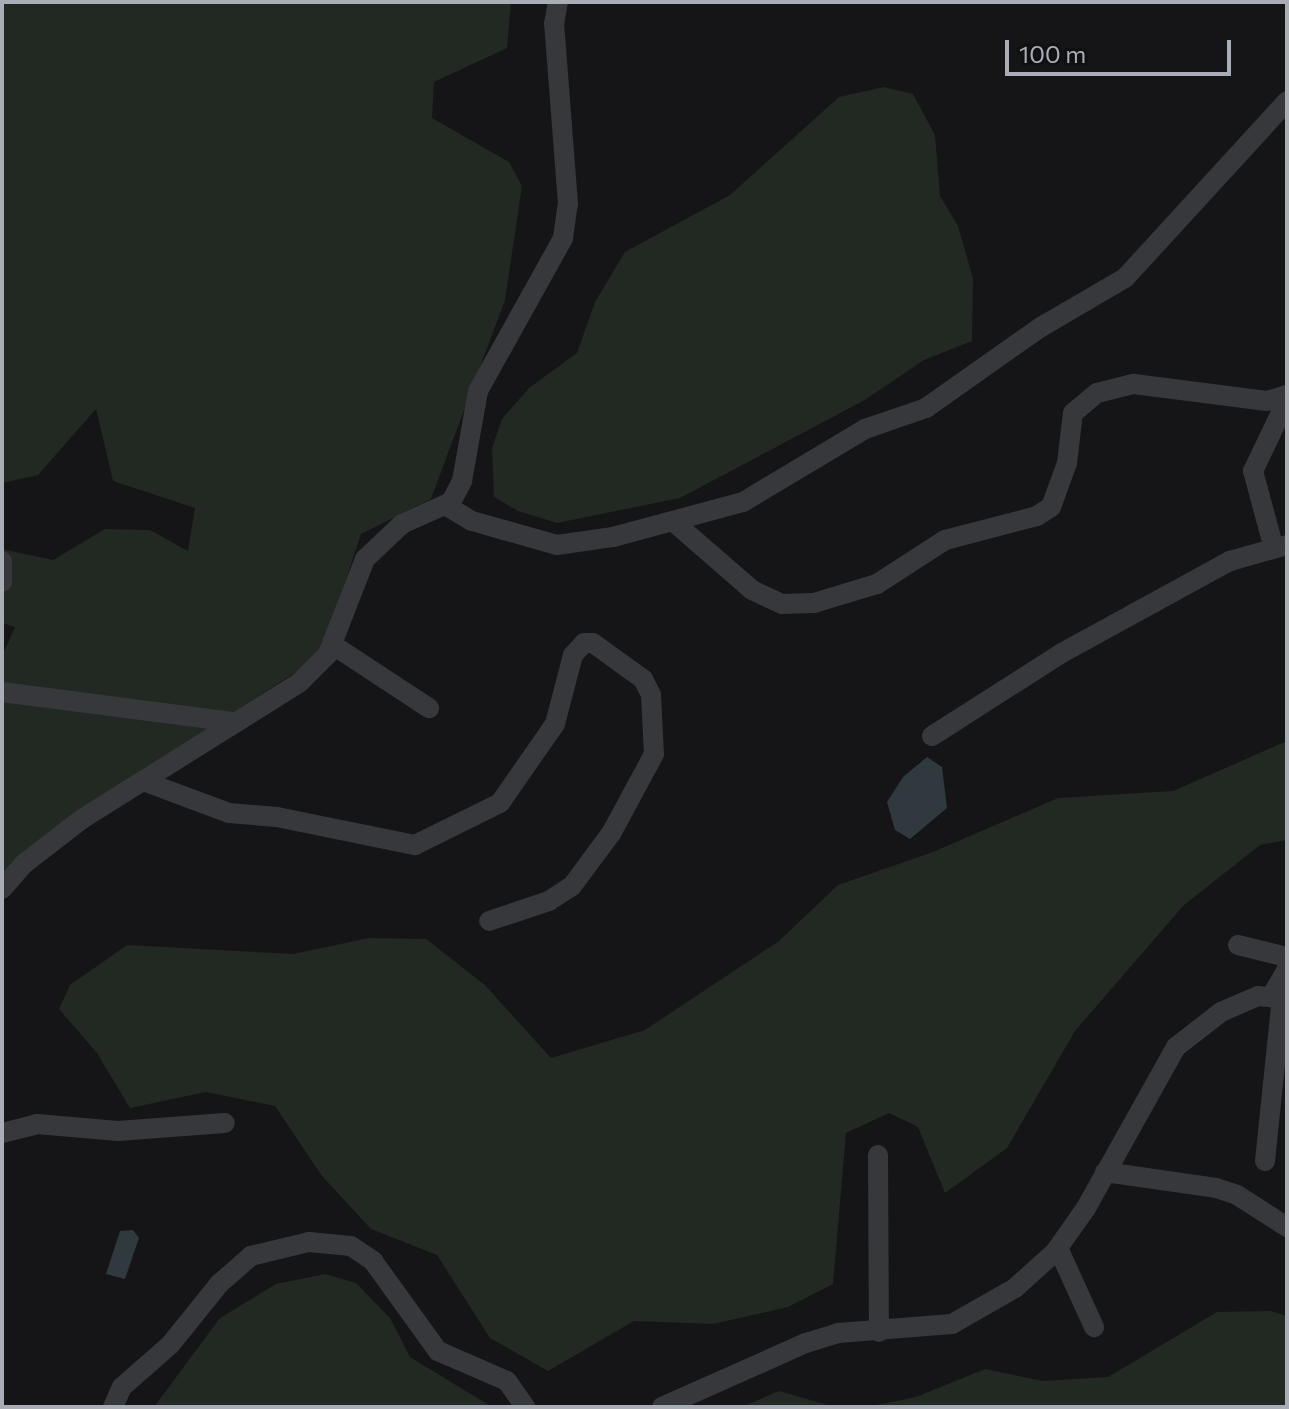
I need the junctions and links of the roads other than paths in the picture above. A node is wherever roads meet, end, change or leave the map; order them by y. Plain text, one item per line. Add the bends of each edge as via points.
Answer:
1 (558, 2) edge
2 (1287, 101) edge
3 (1287, 397) edge
4 (445, 505) junction
5 (675, 523) junction
6 (1280, 545) edge
7 (2, 561) edge
8 (2, 582) edge
9 (333, 645) junction
10 (2, 692) edge
11 (429, 708) dead end
12 (234, 722) junction
13 (932, 736) dead end
14 (143, 781) junction
15 (2, 889) edge
16 (489, 921) dead end
17 (1238, 945) dead end
18 (1287, 957) edge
19 (1287, 969) edge
20 (1280, 998) edge
21 (225, 1123) dead end
22 (2, 1133) edge
23 (878, 1155) dead end
24 (1265, 1161) dead end
25 (1105, 1172) junction
26 (1287, 1227) edge
27 (1058, 1248) junction
28 (1094, 1327) dead end
29 (879, 1332) junction
30 (113, 1407) edge
31 (525, 1407) edge
32 (662, 1407) edge

1 - 4 street via 554,24 568,204 563,238 493,356 478,391 462,481
2 - 5 street via 1239,147 1125,278 1041,327 926,408 865,429 743,502
3 - 5 street via 1267,401 1134,384 1097,393 1073,413 1067,463 1051,507 1037,516 945,540 877,584 814,603 782,604 752,590
3 - 6 street via 1253,471
4 - 5 street via 472,521 557,545
4 - 9 street via 402,524 365,559
6 - 13 street via 1230,561 1060,654
7 - 8 street
9 - 11 street
9 - 12 street via 300,682
10 - 12 street
12 - 14 street
14 - 15 street via 82,819 25,863
14 - 16 street via 229,813 277,817 415,845 500,803 555,724 573,655 584,643 593,643 643,679 651,695 654,754 612,832 572,886 549,901
17 - 18 street
19 - 20 street
20 - 24 street
20 - 25 street via 1258,996 1221,1012 1176,1047
21 - 22 street via 118,1131 37,1124
23 - 29 street
25 - 26 street via 1216,1188
25 - 27 street
27 - 28 street
27 - 29 street via 1015,1288 952,1324
29 - 32 street via 838,1333 806,1343
30 - 31 street via 122,1387 170,1345 229,1274 251,1256 309,1242 351,1246 373,1261 438,1351 507,1381

